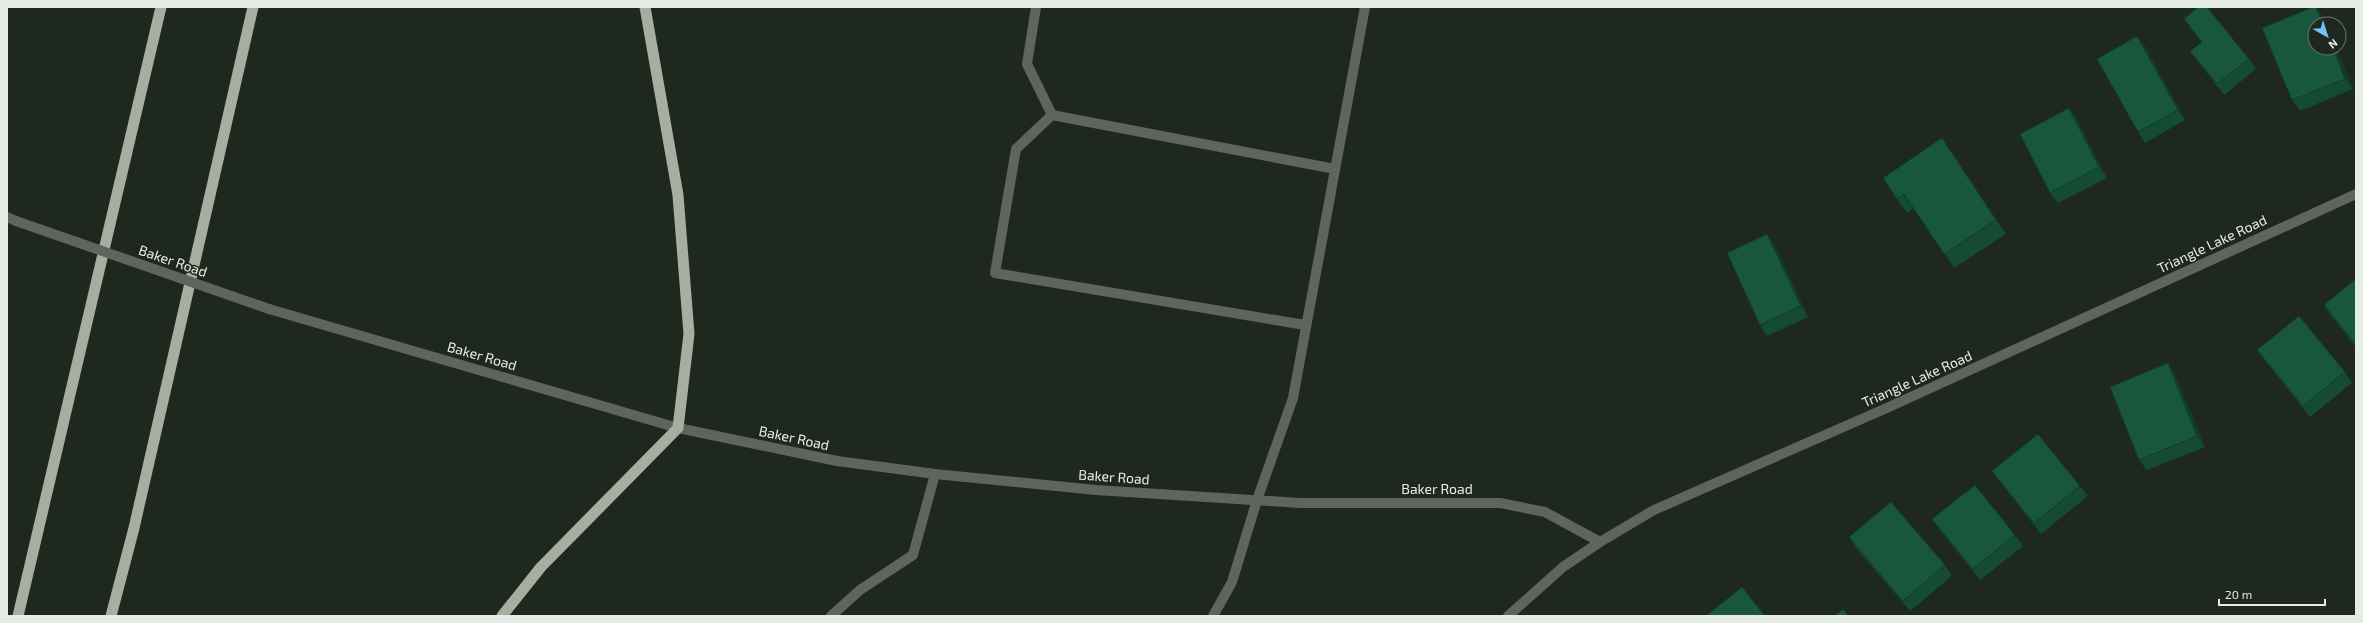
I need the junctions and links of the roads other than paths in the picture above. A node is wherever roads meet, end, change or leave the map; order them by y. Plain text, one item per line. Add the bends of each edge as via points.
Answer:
1 (161, 7) edge
2 (253, 7) edge
3 (646, 7) edge
4 (1036, 7) edge
5 (1365, 7) edge
6 (1052, 114) junction
7 (1335, 170) junction
8 (2356, 194) edge
9 (11, 219) edge
10 (1305, 325) junction
11 (678, 428) junction
12 (935, 474) junction
13 (1257, 500) junction
14 (1600, 542) junction
15 (18, 616) edge
16 (111, 616) edge
17 (502, 616) edge
18 (831, 616) edge
19 (1213, 616) edge
20 (1508, 616) edge

1 - 15 highway
2 - 16 highway via 138,512
3 - 11 highway via 678,195 689,334
4 - 6 street via 1027,64
5 - 7 street
6 - 7 street
6 - 10 street via 1016,149 994,273
7 - 10 street
8 - 14 street, Triangle Lake Road via 1889,407 1654,510
9 - 11 street, Baker Road, bridge via 269,309
10 - 13 street via 1293,398
11 - 12 street, Baker Road via 837,461
11 - 17 highway via 541,567
12 - 13 street, Baker Road via 1096,490
12 - 18 street via 913,554 860,590
13 - 14 street, Baker Road via 1300,503 1500,503 1545,512
13 - 19 street via 1232,582
14 - 20 street, Triangle Lake Road via 1563,567

